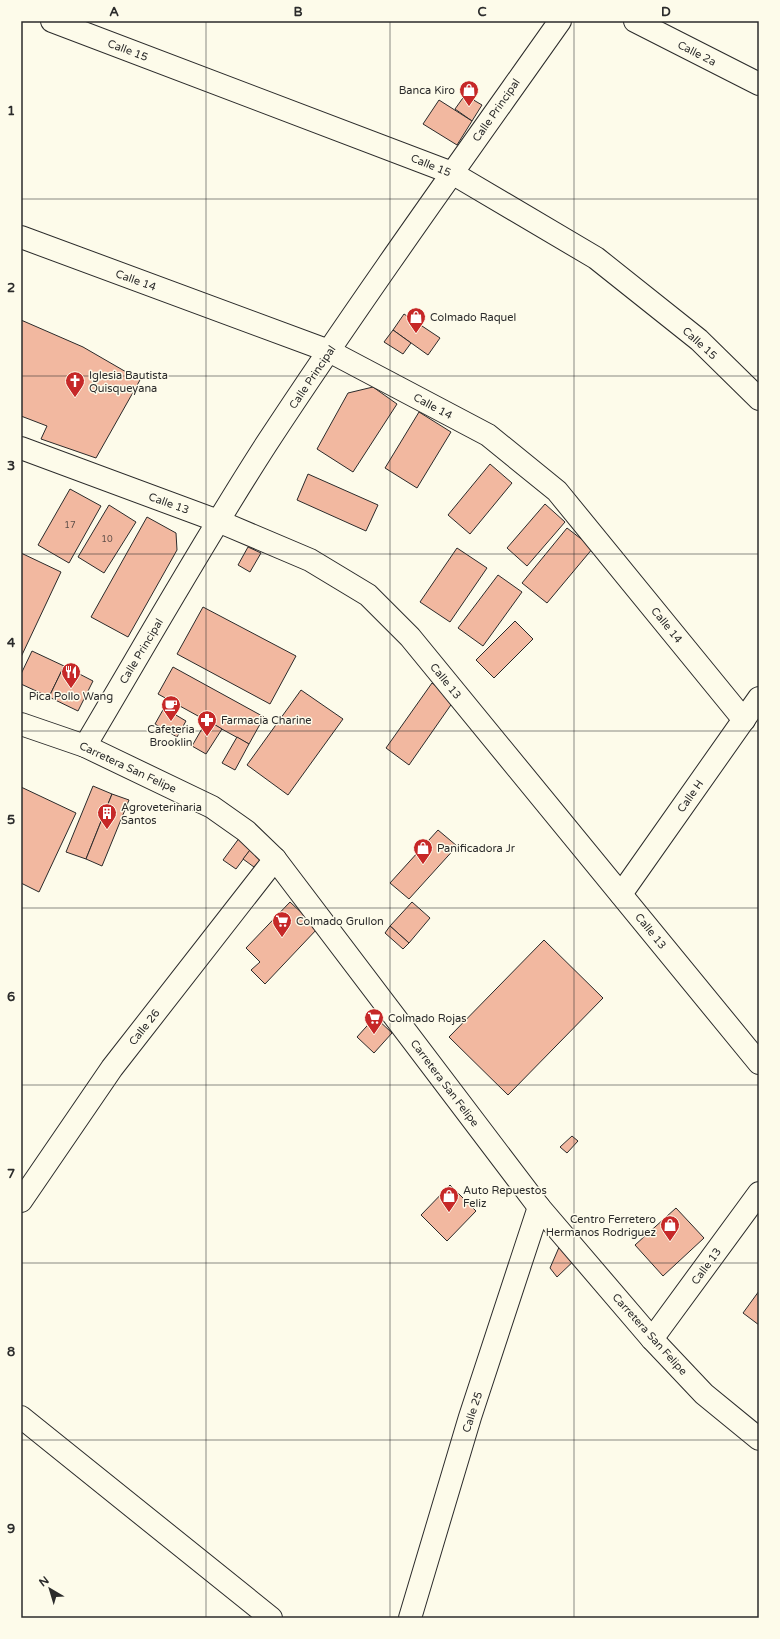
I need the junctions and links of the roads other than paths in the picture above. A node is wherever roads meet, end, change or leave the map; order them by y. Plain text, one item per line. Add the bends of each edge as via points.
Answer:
1 (52, 21) edge
2 (560, 21) edge
3 (635, 21) edge
4 (759, 84) edge
5 (452, 173) junction
6 (21, 237) edge
7 (329, 351) junction
8 (759, 398) edge
9 (21, 448) edge
10 (218, 521) junction
11 (759, 698) edge
12 (744, 720) junction
13 (21, 724) edge
14 (85, 746) junction
15 (276, 859) junction
16 (621, 894) junction
17 (759, 1061) edge
18 (759, 1193) edge
19 (21, 1201) edge
20 (539, 1207) junction
21 (652, 1339) junction
22 (21, 1417) edge
23 (759, 1439) edge
24 (271, 1618) edge
25 (410, 1618) edge

1 - 5 street, Calle 15
2 - 5 street, Calle Principal
3 - 4 street, Calle 2a
5 - 7 street, Calle Principal
5 - 8 street, Calle 15 via 596,258 698,340
6 - 7 street, Calle 14
7 - 10 street, Calle Principal
7 - 12 street, Calle 14 via 488,435 556,491
9 - 10 street, Calle 13
10 - 14 street, Calle Principal
10 - 16 street, Calle 13 via 310,560 368,595 410,637
11 - 12 street, Calle H
12 - 16 street, Calle H
13 - 14 street, Carretera San Felipe
14 - 15 street, Carretera San Felipe via 212,807 246,831
15 - 19 street, Calle 26 via 112,1068
15 - 20 street, Carretera San Felipe
16 - 17 street, Calle 13
18 - 21 street, Calle 13
20 - 21 street, Carretera San Felipe
20 - 25 street, Calle 25 via 470,1417
21 - 23 street, Carretera San Felipe via 704,1394
22 - 24 street

